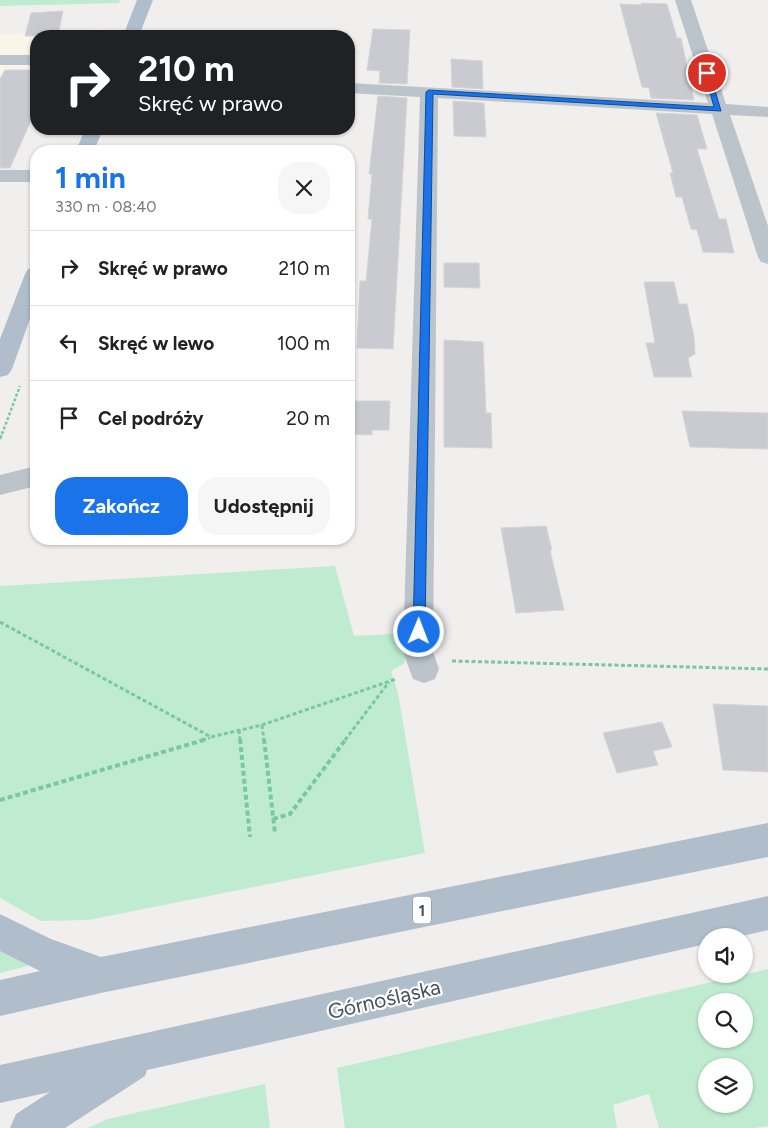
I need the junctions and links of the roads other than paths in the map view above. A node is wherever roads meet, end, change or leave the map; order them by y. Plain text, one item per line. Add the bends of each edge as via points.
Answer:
1 (145, 0) edge
2 (683, 0) edge
3 (133, 30) edge
4 (0, 60) edge
5 (30, 60) edge
6 (355, 88) edge
7 (429, 92) junction
8 (719, 109) junction
9 (768, 112) edge
10 (0, 176) edge
11 (30, 176) edge
12 (768, 257) edge
13 (30, 290) edge
14 (0, 370) edge
15 (30, 478) edge
16 (0, 485) edge
17 (424, 669) road end
18 (768, 840) edge
19 (768, 913) edge
20 (0, 932) edge
21 (101, 975) junction
22 (0, 998) edge
23 (145, 1052) junction
24 (0, 1084) edge
25 (30, 1128) edge

1 - 3 main road
2 - 8 street
4 - 5 street
6 - 7 street
7 - 8 street
7 - 17 street via 418,652
8 - 9 street
8 - 12 street
10 - 11 street
13 - 14 main road
15 - 16 street
18 - 21 main road, 1
19 - 23 main road, Górnośląska
20 - 21 main road via 43,954
21 - 22 main road, 1
23 - 24 main road, Górnośląska
23 - 25 main road

